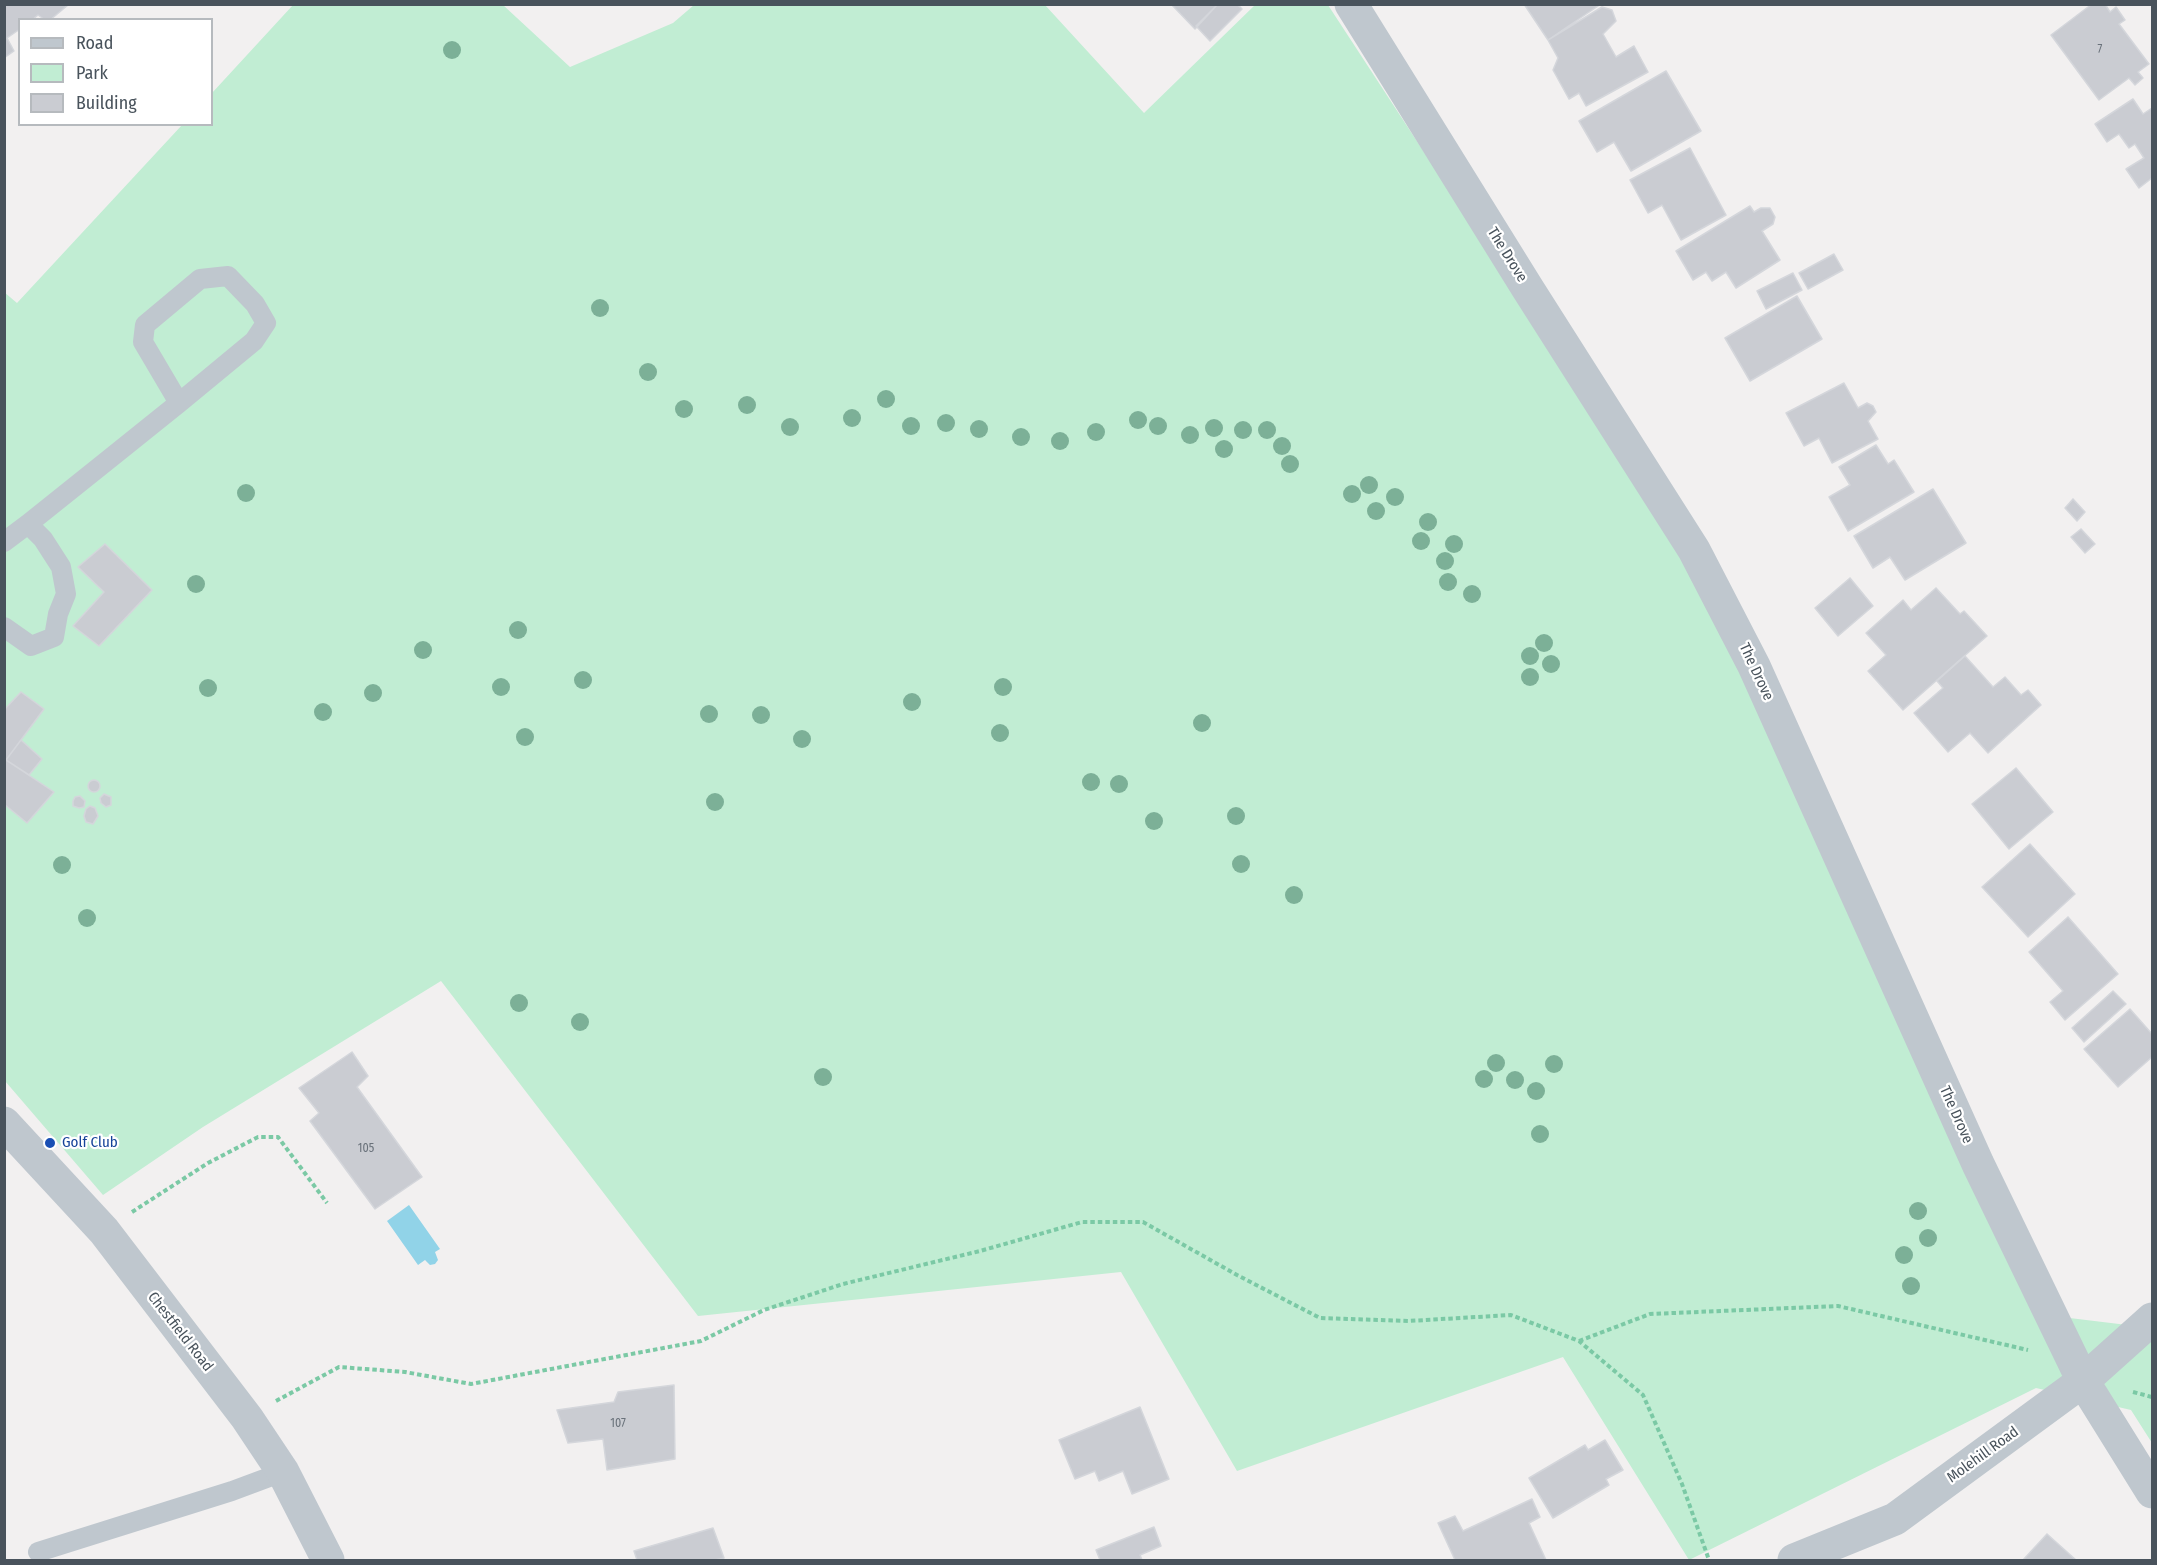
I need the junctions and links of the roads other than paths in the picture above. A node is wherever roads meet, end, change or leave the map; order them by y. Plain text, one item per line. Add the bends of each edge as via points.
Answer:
1 (1352, 4) edge
2 (179, 403) junction
3 (28, 524) junction
4 (4, 542) edge
5 (4, 627) edge
6 (4, 1123) edge
7 (2152, 1319) edge
8 (2083, 1381) junction
9 (284, 1472) junction
10 (2152, 1492) edge
11 (38, 1552) dead end
12 (327, 1560) edge
13 (1794, 1560) edge

1 - 8 street, The Drove via 1694,550 1755,666 1978,1164
2 - 2 lane via 254,341 266,323 255,304 228,276 200,279 145,325 143,342
2 - 3 lane
3 - 4 lane
3 - 5 lane via 62,567 66,594 54,636 31,646
6 - 9 street, Chestfield Road via 104,1231
7 - 8 street, Molehill Road
8 - 10 street, The Drove
8 - 13 street, Molehill Road via 1895,1520
9 - 11 lane
9 - 12 street, Chestfield Road

